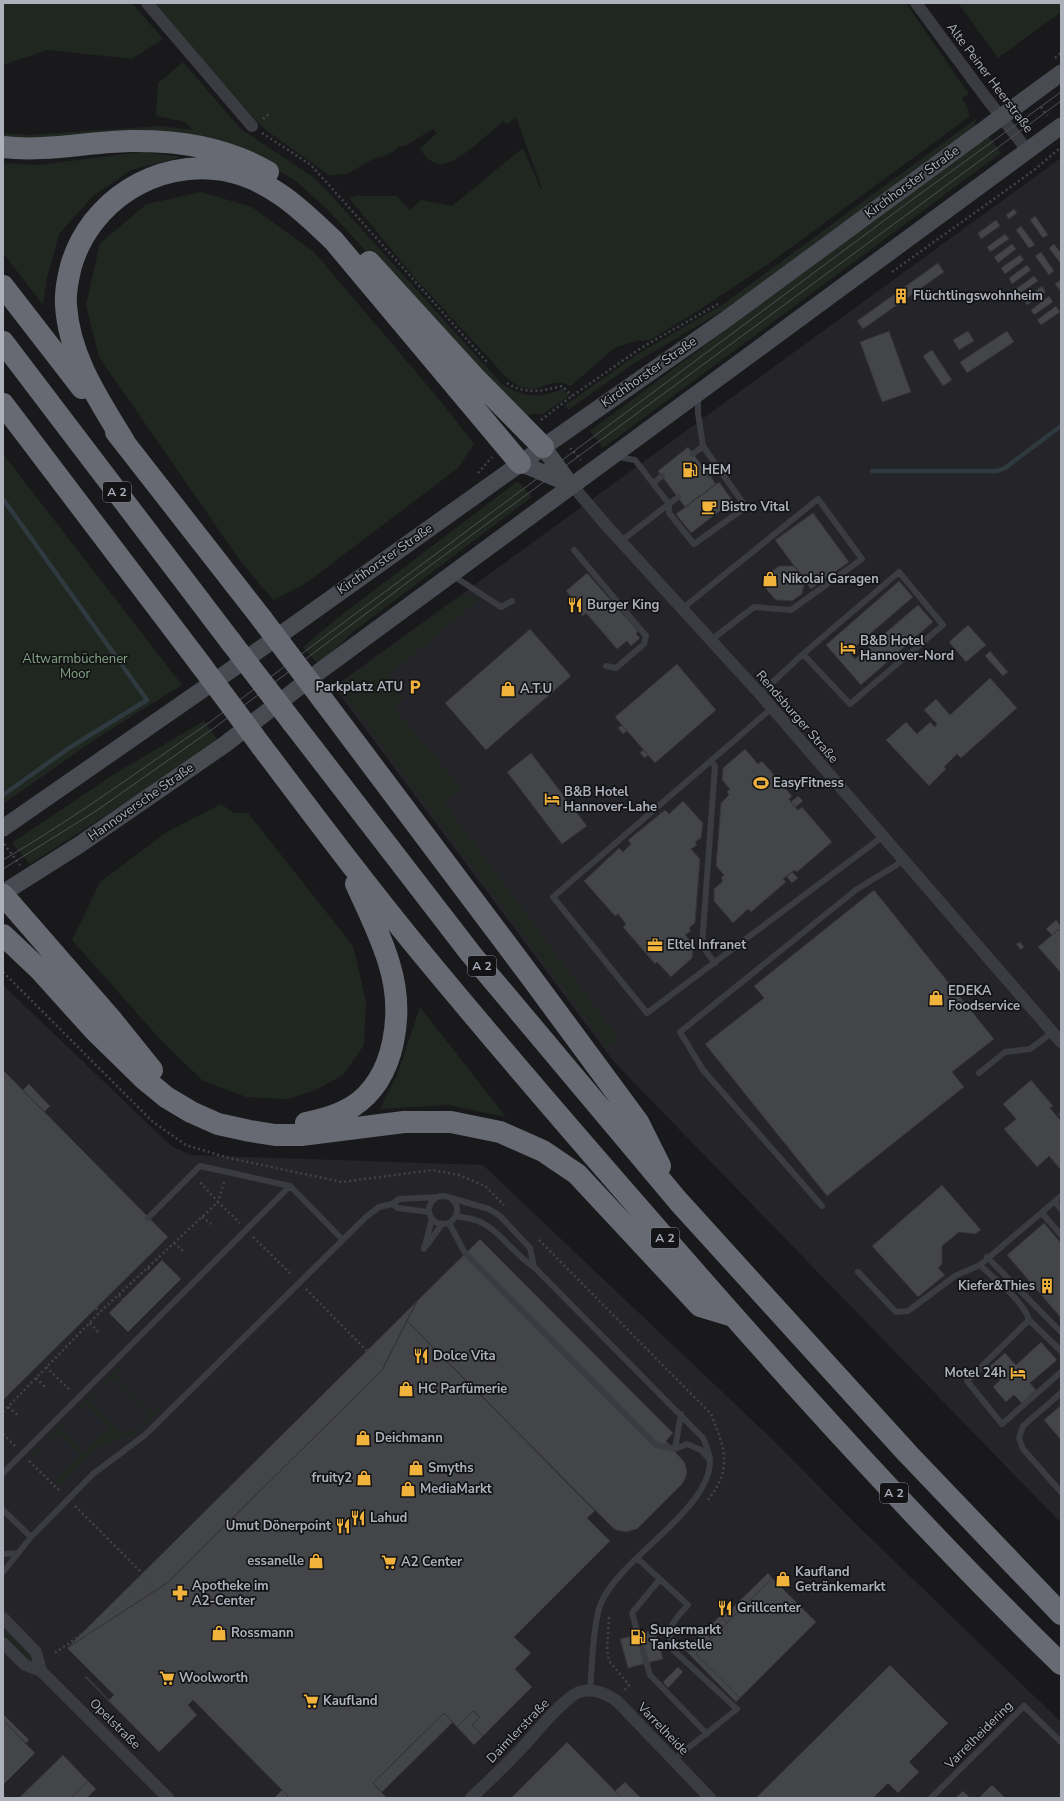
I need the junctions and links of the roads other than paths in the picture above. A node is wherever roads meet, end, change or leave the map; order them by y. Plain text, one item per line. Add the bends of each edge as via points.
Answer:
1 (147, 3) edge
2 (916, 3) edge
3 (1055, 68) edge
4 (1001, 117) junction
5 (252, 126) road end
6 (1059, 128) edge
7 (3, 147) edge
8 (1028, 150) junction
9 (3, 286) edge
10 (3, 342) edge
11 (698, 392) junction
12 (3, 404) edge
13 (551, 441) junction
14 (125, 443) junction
15 (703, 446) junction
16 (693, 454) dead end
17 (612, 455) junction
18 (520, 463) junction
19 (719, 469) junction
20 (709, 475) dead end
21 (662, 476) dead end
22 (653, 483) junction
23 (572, 485) junction
24 (678, 497) dead end
25 (669, 504) junction
26 (621, 541) junction
27 (574, 550) dead end
28 (451, 574) junction
29 (512, 601) dead end
30 (682, 608) junction
31 (711, 640) junction
32 (803, 654) junction
33 (606, 666) dead end
34 (760, 694) junction
35 (772, 708) junction
36 (711, 761) junction
37 (3, 828) edge
38 (882, 836) junction
39 (344, 856) junction
40 (903, 861) junction
41 (3, 894) edge
42 (3, 936) edge
43 (3, 948) edge
44 (715, 963) junction
45 (39, 969) junction
46 (1052, 1032) junction
47 (1061, 1042) edge
48 (979, 1073) dead end
49 (290, 1186) junction
50 (1061, 1196) edge
51 (437, 1197) junction
52 (451, 1198) junction
53 (679, 1202) junction
54 (1055, 1202) junction
55 (392, 1204) junction
56 (822, 1206) dead end
57 (1061, 1209) edge
58 (429, 1212) junction
59 (1042, 1213) junction
60 (456, 1216) junction
61 (148, 1218) dead end
62 (432, 1219) junction
63 (449, 1223) junction
64 (442, 1224) junction
65 (1061, 1234) edge
66 (343, 1240) junction
67 (987, 1257) junction
68 (980, 1265) junction
69 (534, 1267) junction
70 (858, 1272) dead end
71 (733, 1316) junction
72 (1029, 1320) junction
73 (1061, 1332) edge
74 (1061, 1351) edge
75 (1061, 1372) edge
76 (1061, 1393) edge
77 (681, 1414) junction
78 (675, 1449) junction
79 (710, 1460) junction
80 (3, 1473) edge
81 (1061, 1492) edge
82 (3, 1510) edge
83 (31, 1537) junction
84 (18, 1553) junction
85 (3, 1554) edge
86 (637, 1558) junction
87 (3, 1572) edge
88 (660, 1579) junction
89 (1061, 1614) edge
90 (3, 1618) edge
91 (3, 1643) edge
92 (1061, 1664) edge
93 (41, 1671) junction
94 (590, 1690) junction
95 (707, 1734) junction
96 (1061, 1742) edge
97 (673, 1760) junction
98 (168, 1798) edge
99 (471, 1798) edge
100 (710, 1798) edge
101 (931, 1798) edge

1 - 5 street
2 - 4 street, Alte Peiner Heerstraße
3 - 4 main road, Kirchhorster Straße via 1032,94
4 - 8 street, Alte Peiner Heerstraße
4 - 13 main road, Kirchhorster Straße via 724,320
6 - 8 main road
7 - 13 highway via 61,148 129,141 172,142 219,151 261,168 320,207 464,365
8 - 11 main road
9 - 14 highway
10 - 53 highway, A 2, bridge via 471,954
11 - 15 lane
11 - 17 main road
12 - 39 highway, A 2, bridge
13 - 18 main road, Kirchhorster Straße
13 - 23 main road
14 - 18 highway via 94,391 74,350 65,304 70,271 75,253 84,236 98,215 115,199 158,175 200,168 224,171 255,180 280,193 308,217 334,241
14 - 53 highway, bridge via 262,619 638,1122
15 - 16 lane
15 - 19 lane
17 - 22 lane via 634,460
17 - 23 main road
18 - 23 main road
18 - 37 main road, Kirchhorster Straße via 235,668
19 - 20 lane
19 - 25 lane via 746,507 703,538 694,544 670,513
21 - 22 lane
22 - 25 lane
23 - 26 street, Rendsburger Straße
23 - 28 main road
24 - 25 lane
25 - 26 lane
26 - 30 street, Rendsburger Straße
27 - 33 lane via 646,636 644,644 616,668
28 - 29 lane via 501,607
28 - 41 main road, Hannoversche Straße via 224,745
30 - 31 street, Rendsburger Straße
30 - 31 lane via 818,499 862,559 791,610 754,607
31 - 34 street, Rendsburger Straße
32 - 32 lane via 900,572 943,625 850,704
32 - 34 lane
34 - 35 street, Rendsburger Straße
35 - 36 lane
35 - 38 street, Rendsburger Straße
36 - 44 lane via 715,766 702,946
36 - 44 lane via 553,897 647,1013
38 - 40 street, Rendsburger Straße
38 - 44 lane
39 - 41 highway via 389,964 396,1000 395,1031 388,1061 372,1090 352,1107 328,1118 300,1124 251,1122 222,1115 195,1104 171,1088 151,1069
39 - 71 highway, A 2 via 443,979
40 - 46 street, Rendsburger Straße
40 - 56 lane via 857,889 680,1032 703,1070
42 - 45 highway
43 - 45 highway
45 - 71 highway via 95,1031 143,1078 185,1109 218,1124 250,1132 301,1136 404,1122 451,1122 500,1132 543,1151 577,1174 700,1306
46 - 47 street, Rendsburger Straße
46 - 48 lane via 1030,1049 1005,1052
49 - 61 lane via 200,1166
49 - 66 lane
49 - 80 lane
50 - 54 lane
51 - 52 lane
51 - 55 lane via 399,1199
51 - 58 lane via 432,1200
52 - 60 lane via 457,1208
52 - 69 lane via 489,1209 500,1216 530,1248
53 - 89 highway, A 2 via 908,1454
54 - 57 lane
54 - 59 lane
55 - 58 lane via 398,1208
55 - 66 lane via 379,1207
58 - 62 lane
59 - 65 lane
59 - 67 lane
60 - 63 lane
60 - 69 lane via 477,1220 491,1229
62 - 64 lane
62 - 64 lane via 424,1249
63 - 64 lane
63 - 78 lane via 465,1253 656,1445
66 - 83 lane via 145,1435 93,1474
67 - 68 lane
67 - 73 lane
68 - 70 lane via 955,1276 908,1311 896,1312
68 - 72 lane via 1022,1306 1028,1313
69 - 77 lane
71 - 92 highway, A 2 via 858,1454
72 - 74 lane
72 - 75 lane via 967,1381 1002,1424
76 - 81 lane via 1023,1426 1019,1438 1023,1449
77 - 78 lane
77 - 79 lane via 703,1438
78 - 79 lane via 687,1444 701,1450
79 - 86 lane via 704,1484 691,1505
82 - 83 lane
83 - 84 lane
84 - 85 lane
84 - 87 lane
86 - 88 lane
86 - 94 lane via 613,1583 601,1603
88 - 95 lane via 632,1613 650,1676
88 - 95 lane via 688,1605 673,1623 669,1633 671,1648 737,1709
90 - 93 street, Opelstraße via 36,1652
91 - 93 street, Opelstraße via 25,1665
93 - 98 street, Opelstraße
94 - 97 street, Varrelheide via 603,1692 617,1701
94 - 99 street, Daimlerstraße via 578,1693 561,1706
95 - 97 lane
96 - 101 lane, Varrelheidering via 1024,1706
97 - 100 street, Varrelheide

